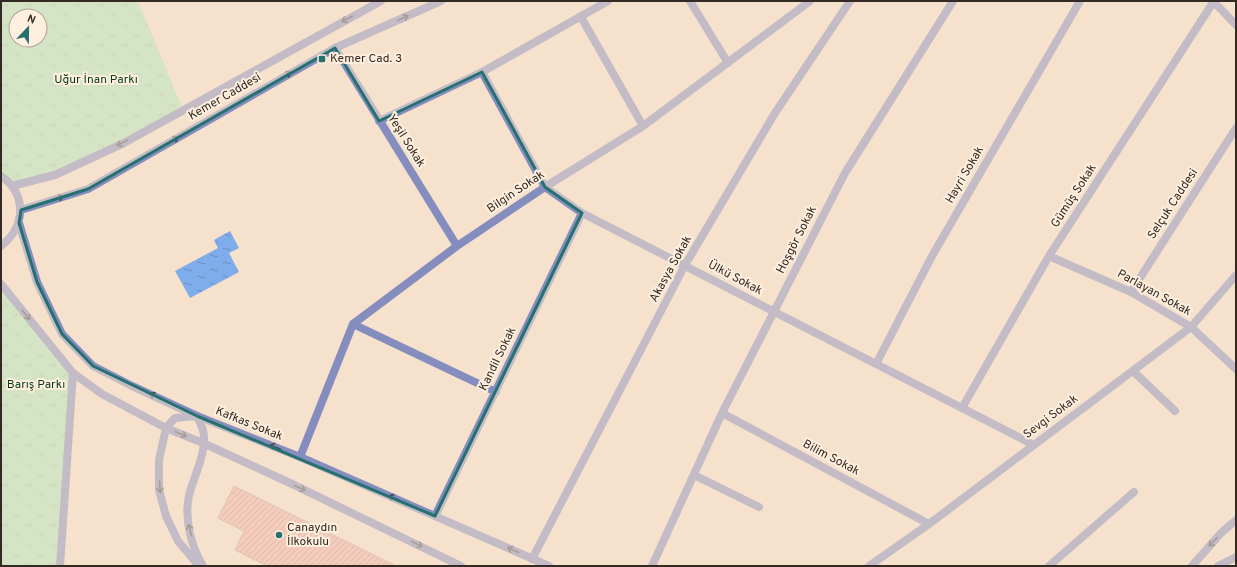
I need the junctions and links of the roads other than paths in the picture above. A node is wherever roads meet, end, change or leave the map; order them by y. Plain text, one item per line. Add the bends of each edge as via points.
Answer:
1 (381, 1) edge
2 (439, 1) edge
3 (608, 1) edge
4 (690, 1) edge
5 (850, 1) edge
6 (954, 1) edge
7 (1080, 1) edge
8 (1214, 1) edge
9 (804, 3) edge
10 (581, 17) junction
11 (1236, 24) edge
12 (335, 48) junction
13 (728, 63) junction
14 (482, 72) junction
15 (379, 121) junction
16 (643, 126) junction
17 (1236, 128) edge
18 (1, 172) edge
19 (7, 181) edge
20 (545, 187) junction
21 (20, 210) junction
22 (582, 213) junction
23 (19, 223) junction
24 (1, 246) edge
25 (457, 246) junction
26 (1049, 256) junction
27 (685, 265) junction
28 (1236, 275) edge
29 (1, 284) edge
30 (1131, 292) junction
31 (774, 312) junction
32 (353, 324) junction
33 (1191, 327) junction
34 (876, 364) junction
35 (1236, 368) edge
36 (1134, 371) junction
37 (73, 373) junction
38 (496, 392) junction
39 (962, 408) junction
40 (1175, 411) dead end
41 (722, 413) junction
42 (197, 416) junction
43 (166, 428) junction
44 (203, 444) junction
45 (1034, 445) junction
46 (300, 457) junction
47 (694, 475) junction
48 (1134, 492) dead end
49 (759, 507) dead end
50 (435, 516) junction
51 (1236, 520) edge
52 (929, 524) junction
53 (1236, 557) edge
54 (532, 559) junction
55 (60, 566) edge
56 (199, 566) edge
57 (203, 566) edge
58 (461, 566) edge
59 (549, 566) edge
60 (652, 566) edge
61 (869, 566) edge
62 (1049, 566) edge
63 (1192, 566) edge
64 (1218, 566) edge

1 -> 19 street, Kemer Caddesi via 124,142 55,175
12 -> 2 street, Kemer Caddesi
3 - 10 street
4 - 13 street
5 - 27 street, Akasya Sokak via 775,113
6 - 31 street, Hoşgör Sokak via 845,173
7 - 34 street, Hayri Sokak via 932,256
8 - 11 street
8 - 26 street, Gümüş Sokak
9 - 13 street, Bilgin Sokak
10 - 14 street
10 - 16 street
12 - 15 street, Yeşil Sokak
21 -> 12 street, Kemer Caddesi via 88,189
13 - 16 street, Bilgin Sokak
14 - 15 street
14 - 20 street, Ülkü Sokak
15 - 25 street, Yeşil Sokak
16 - 20 street, Bilgin Sokak
17 - 30 street, Selçuk Caddesi
18 - 19 street
19 - 21 street via 18,198
20 - 22 street, Ülkü Sokak
20 - 25 street, Bilgin Sokak
21 - 23 street
22 - 27 street, Ülkü Sokak
22 - 38 street, Kandil Sokak
23 - 24 street via 9,240
42 -> 23 street, Kafkas Sokak via 93,366 62,334 37,282
25 - 32 street, Bilgin Sokak
26 - 30 street, Parlayan Sokak
26 - 39 street, Gümüş Sokak
27 - 31 street, Ülkü Sokak
27 - 54 street, Akasya Sokak
28 - 33 street, Sevgi Sokak
29 -> 37 street
30 - 33 street, Parlayan Sokak
31 - 34 street, Ülkü Sokak
31 - 41 street, Hoşgör Sokak
32 - 38 street
32 - 46 street
33 - 35 street, Parlayan Sokak
33 - 36 street, Sevgi Sokak
34 - 39 street, Ülkü Sokak
36 - 40 street
36 - 45 street, Sevgi Sokak
37 - 43 street via 102,394
37 - 55 street
38 - 50 street, Kandil Sokak
39 - 45 street, Ülkü Sokak
41 - 47 street, Hoşgör Sokak
41 - 52 street, Bilim Sokak
42 - 43 street via 175,418
42 - 44 street via 203,431
46 -> 42 street, Kafkas Sokak
43 -> 44 street
43 -> 56 street via 159,460 159,490 166,516 178,541
57 -> 44 street via 195,553 188,522 189,496
44 -> 58 street
45 - 52 street, Sevgi Sokak
50 -> 46 street, Kafkas Sokak
47 - 49 street
47 - 60 street, Hoşgör Sokak
48 - 62 street
54 -> 50 street, Kafkas Sokak
51 -> 63 street
52 - 61 street, Sevgi Sokak
53 - 64 street
54 - 59 street, Kafkas Sokak

